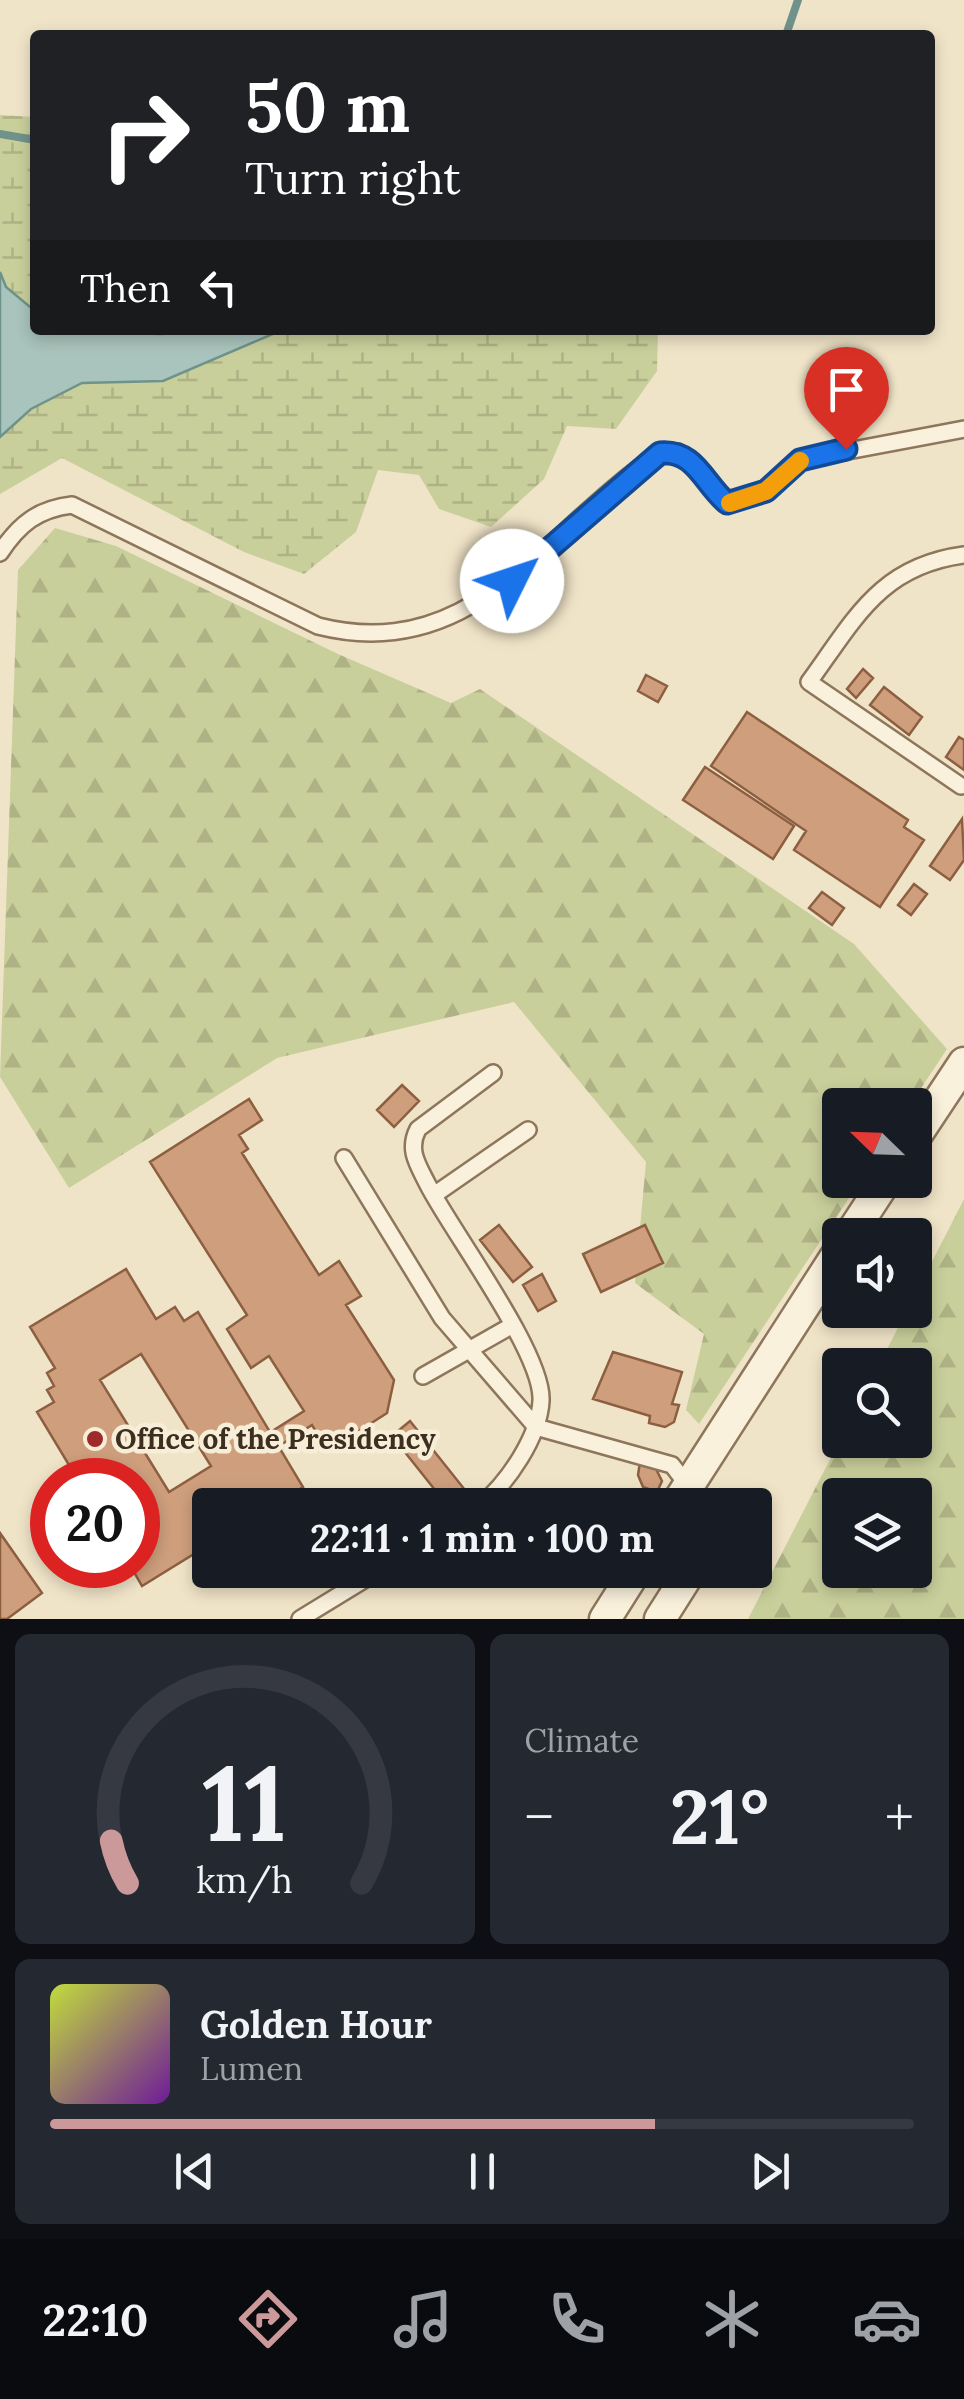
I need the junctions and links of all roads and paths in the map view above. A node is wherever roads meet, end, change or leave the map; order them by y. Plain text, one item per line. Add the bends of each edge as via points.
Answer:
1 (964, 428) edge
2 (0, 553) edge
3 (964, 555) edge
4 (961, 786) dead end
5 (964, 1063) edge
6 (493, 1073) dead end
7 (932, 1111) edge
8 (528, 1130) dead end
9 (344, 1158) dead end
10 (434, 1196) junction
11 (822, 1280) edge
12 (511, 1326) junction
13 (469, 1351) junction
14 (424, 1376) dead end
15 (536, 1427) junction
16 (498, 1488) edge
17 (684, 1488) edge
18 (697, 1488) edge
19 (351, 1588) edge
20 (625, 1588) edge
21 (680, 1588) edge
22 (300, 1619) edge
23 (605, 1619) edge
24 (660, 1619) edge

1 - 2 lane via 800,460 766,491 727,503 696,464 678,452 660,453 493,595 394,632 352,634 318,626 72,505 44,508
3 - 4 lane via 904,570 875,592 809,682
5 - 7 street
6 - 10 lane via 418,1129 413,1156
8 - 10 lane
9 - 13 lane
10 - 12 lane
11 - 18 street
12 - 13 lane
12 - 15 lane via 542,1398
13 - 14 lane
13 - 15 lane
15 - 16 lane
15 - 17 lane via 672,1465
19 - 22 lane
20 - 23 street
21 - 24 street

